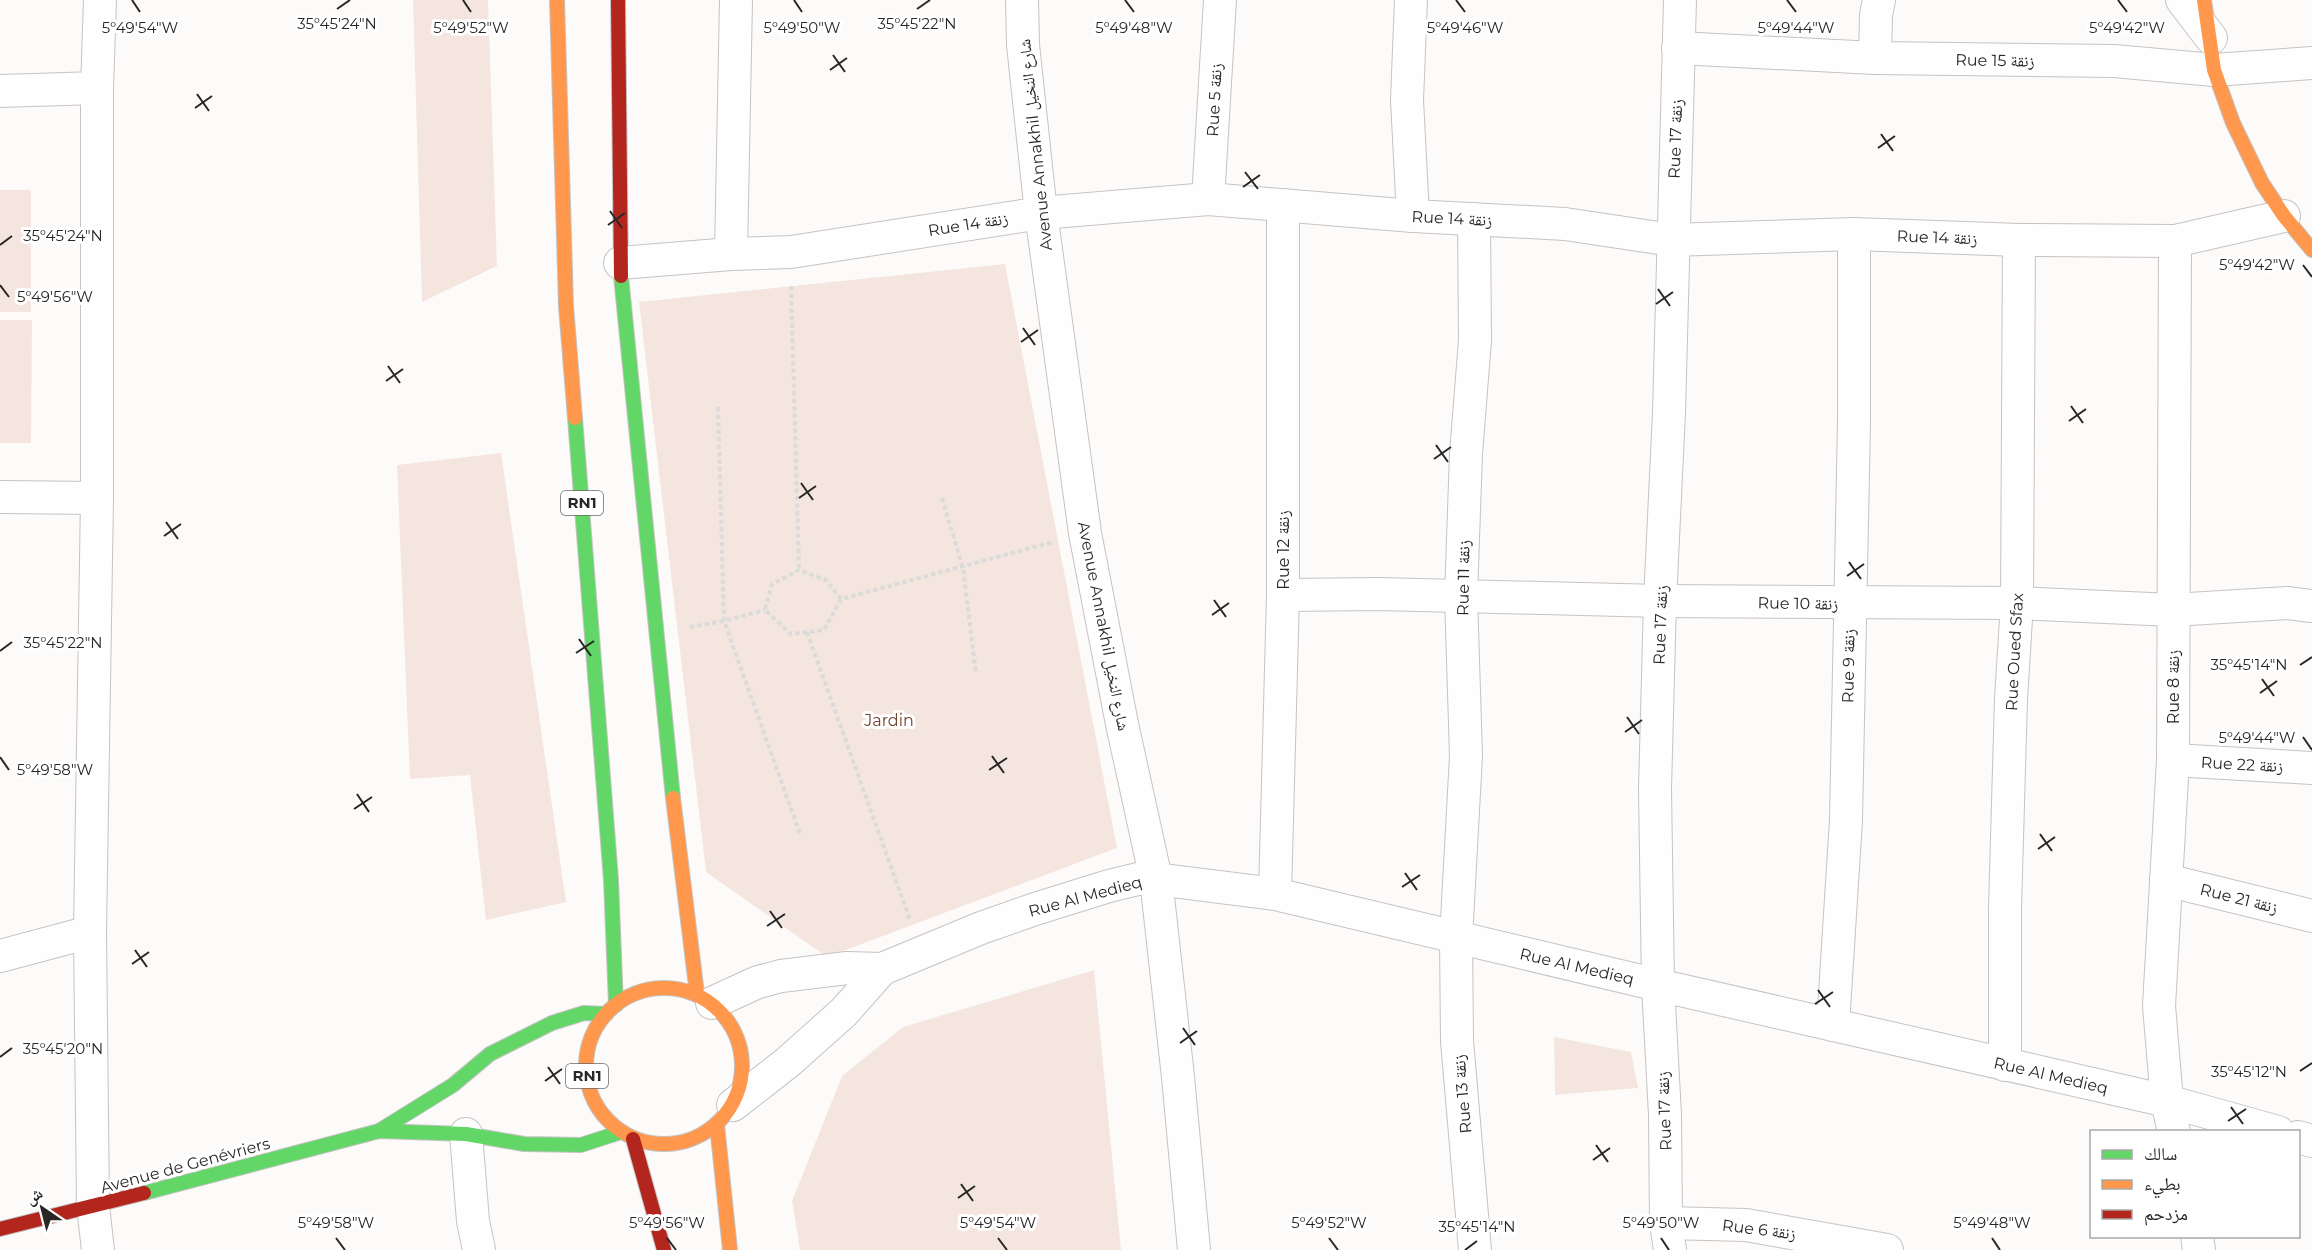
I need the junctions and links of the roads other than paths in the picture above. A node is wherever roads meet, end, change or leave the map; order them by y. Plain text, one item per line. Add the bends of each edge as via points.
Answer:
1 (100, 0) edge
2 (557, 0) edge
3 (618, 0) edge
4 (736, 0) edge
5 (1022, 0) edge
6 (1220, 0) edge
7 (1411, 0) edge
8 (1680, 0) edge
9 (1879, 0) edge
10 (2182, 0) edge
11 (2204, 0) edge
12 (2211, 38) junction
13 (1678, 48) junction
14 (1875, 58) junction
15 (2312, 63) edge
16 (2214, 70) junction
17 (96, 88) junction
18 (0, 91) edge
19 (1208, 199) junction
20 (1283, 205) junction
21 (1041, 213) junction
22 (1413, 216) junction
23 (2284, 216) junction
24 (1474, 219) junction
25 (1854, 234) junction
26 (1672, 240) junction
27 (2019, 240) junction
28 (2175, 241) junction
29 (2312, 250) edge
30 (731, 254) junction
31 (621, 263) junction
32 (0, 497) edge
33 (97, 498) junction
34 (1283, 595) junction
35 (1461, 596) junction
36 (1660, 601) junction
37 (1849, 603) junction
38 (2017, 603) junction
39 (2312, 606) edge
40 (2173, 610) junction
41 (2173, 760) junction
42 (2312, 768) edge
43 (1156, 879) junction
44 (2166, 880) junction
45 (1275, 894) junction
46 (2312, 915) edge
47 (90, 932) junction
48 (1456, 938) junction
49 (0, 956) edge
50 (882, 969) junction
51 (1658, 985) junction
52 (704, 999) junction
53 (611, 1009) junction
54 (1833, 1025) junction
55 (2005, 1065) junction
56 (2167, 1101) junction
57 (725, 1115) junction
58 (2174, 1130) edge
59 (2274, 1130) edge
60 (379, 1131) junction
61 (621, 1132) junction
62 (466, 1134) junction
63 (633, 1139) junction
64 (93, 1207) junction
65 (0, 1229) edge
66 (1668, 1237) edge
67 (1857, 1247) edge
68 (98, 1250) edge
69 (479, 1250) edge
70 (664, 1250) edge
71 (730, 1250) edge
72 (1194, 1250) edge
73 (1475, 1250) edge
74 (1887, 1250) edge

1 - 17 street
2 - 53 main road, RN1 via 566,306 611,880
3 - 31 main road
4 - 30 street
5 - 21 street, Avenue Annakhil شارع النخيل via 1023,45
6 - 19 street, Rue 5 زنقة
7 - 22 street via 1407,100
8 - 13 street, Rue 17 زنقة
9 - 14 street
10 - 12 street
11 - 12 main road
12 - 16 main road
13 - 14 street, Rue 15 زنقة
13 - 26 street, Rue 17 زنقة
14 - 16 street, Rue 15 زنقة via 2114,62
15 - 16 street, Rue 15 زنقة
16 - 23 main road via 2233,123 2262,183
17 - 18 street
17 - 33 street
19 - 20 street, Rue 14 زنقة
19 - 21 street, Rue 14 زنقة
20 - 22 street, Rue 14 زنقة
20 - 34 street, Rue 12 زنقة
21 - 30 street, Rue 14 زنقة via 790,252
21 - 43 street, Avenue Annakhil شارع النخيل via 1085,533
22 - 24 street, Rue 14 زنقة
23 - 28 street, Rue 14 زنقة
23 - 29 main road
24 - 26 street, Rue 14 زنقة via 1564,224
24 - 35 street, Rue 11 زنقة via 1475,340
25 - 26 street, Rue 14 زنقة
25 - 27 street, Rue 14 زنقة
25 - 37 street, Rue 9 زنقة
26 - 36 street, Rue 17 زنقة
27 - 28 street, Rue 14 زنقة
27 - 38 street, Rue Oued Sfax
28 - 40 street, Rue 8 زنقة
30 - 31 street, Rue 14 زنقة
31 - 52 main road via 681,875
32 - 33 street
33 - 47 street
34 - 35 street, Rue 10 زنقة
34 - 45 street, Rue 12 زنقة
35 - 36 street, Rue 10 زنقة
35 - 48 street, Rue 11 زنقة via 1466,756
36 - 37 street, Rue 10 زنقة
36 - 51 street, Rue 17 زنقة via 1655,789
37 - 38 street, Rue 10 زنقة
37 - 54 street, Rue 9 زنقة via 1846,820
38 - 40 street, Rue 10 زنقة
38 - 55 street, Rue Oued Sfax via 2006,873
39 - 40 street, Rue 10 زنقة via 2287,603
40 - 41 street, Rue 8 زنقة
41 - 42 street, Rue 22 زنقة
41 - 44 street, Rue 8 زنقة
43 - 45 street, Rue Al Medieq
43 - 50 street, Rue Al Medieq via 1109,886 1035,909
43 - 72 street, Avenue Annakhil شارع النخيل
44 - 46 street, Rue 21 زنقة
44 - 56 street, Rue 8 زنقة via 2160,1006
45 - 48 street, Rue Al Medieq
47 - 49 street
47 - 64 street
48 - 51 street, Rue Al Medieq
48 - 73 street, Rue 13 زنقة via 1457,1041
50 - 52 street, Rue Al Medieq via 847,968 781,976
50 - 57 street, Rue Al Medieq via 844,1012
51 - 54 street, Rue Al Medieq
51 - 66 street, Rue 17 زنقة
52 - 53 main road via 669,988 642,991
52 - 57 main road via 735,1032 742,1050 743,1068
53 - 60 main road, Avenue de Genévriers via 552,1023 490,1054 453,1085
53 - 61 main road, RN1 via 595,1028 586,1054 586,1075 592,1098 603,1116
54 - 55 street, Rue Al Medieq
55 - 56 street, Rue Al Medieq
56 - 58 street, Rue 8 زنقة
56 - 59 street, Rue Al Medieq
57 - 63 main road, RN1 via 698,1137 677,1144
57 - 71 main road
60 - 62 main road, Avenue de Genévriers
60 - 64 main road, Avenue de Genévriers
61 - 62 main road, Avenue de Genévriers via 581,1145 524,1144
61 - 63 main road, RN1
62 - 69 street
63 - 70 main road
64 - 65 main road, Avenue de Genévriers
64 - 68 street
66 - 67 street, Rue 6 زنقة via 1746,1225
67 - 74 street, Rue 6 زنقة

